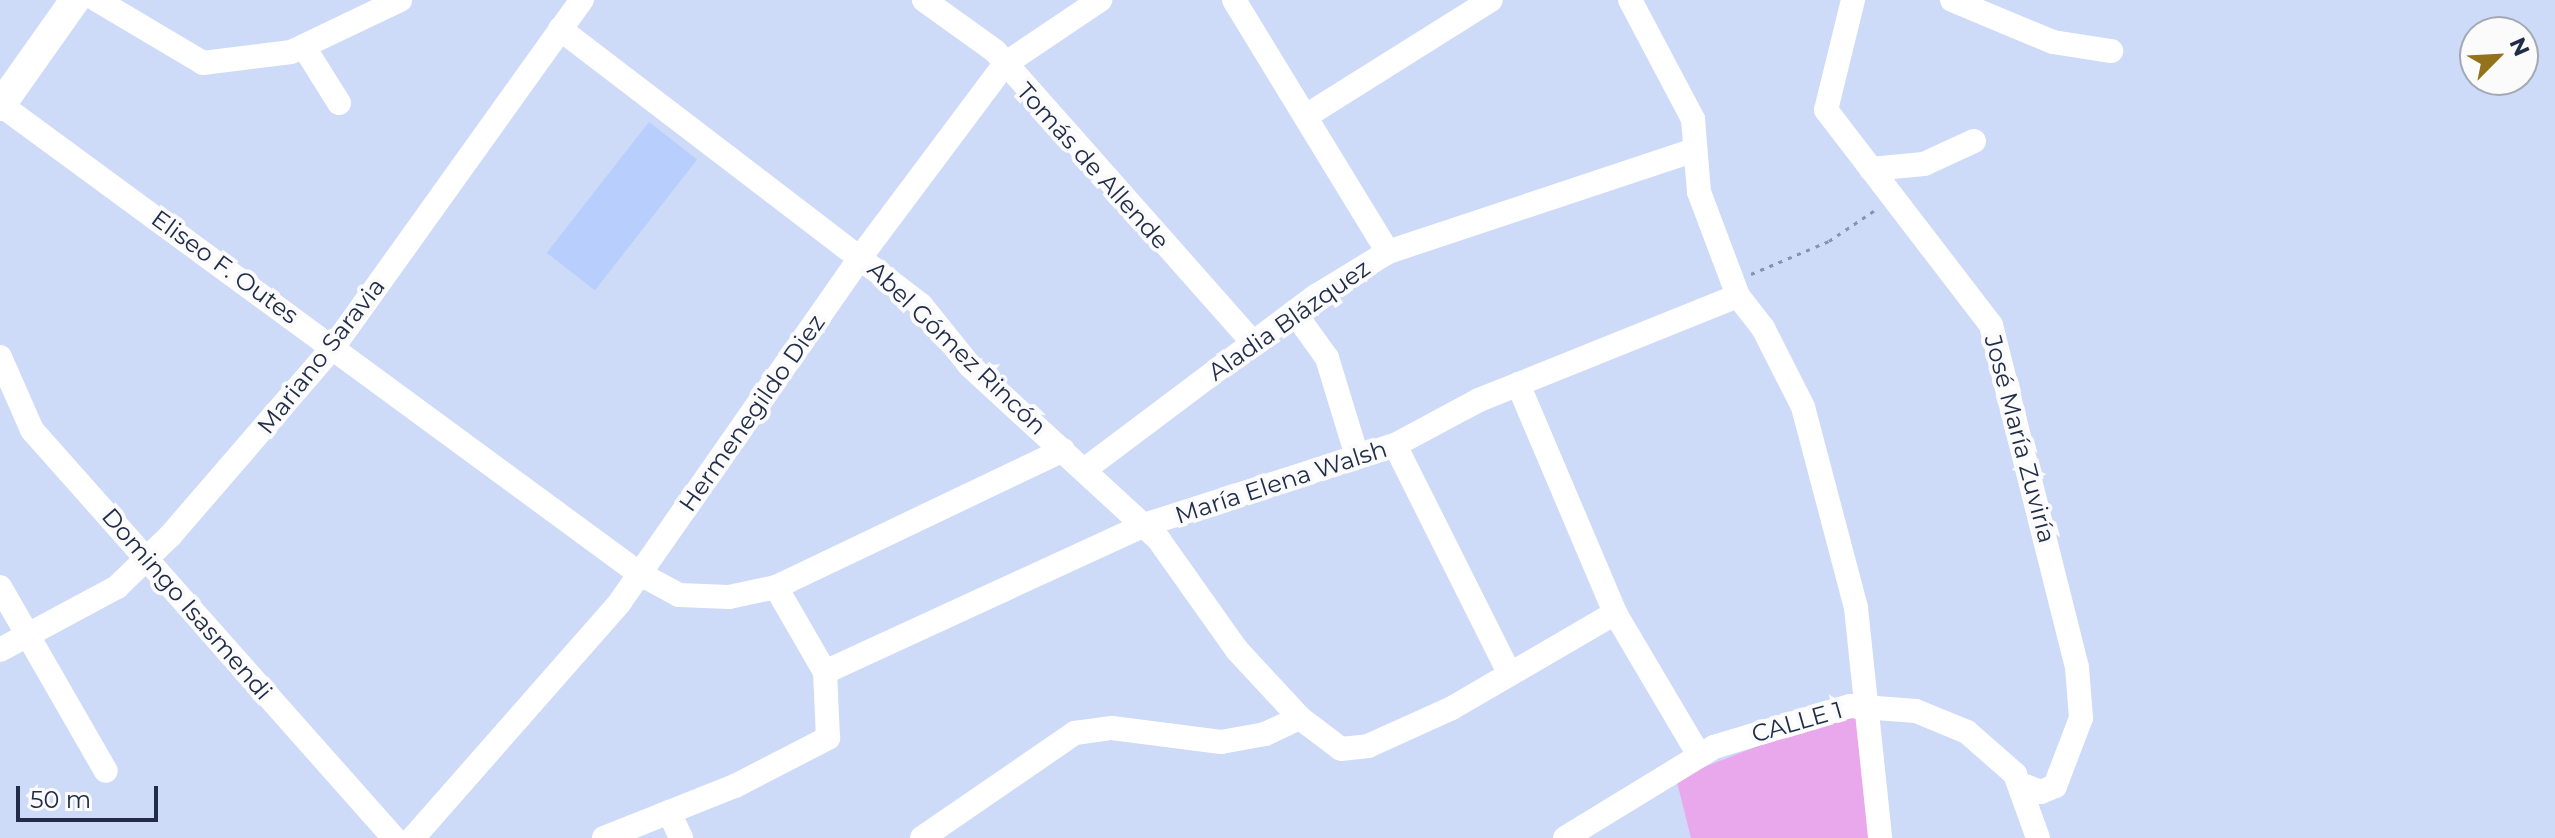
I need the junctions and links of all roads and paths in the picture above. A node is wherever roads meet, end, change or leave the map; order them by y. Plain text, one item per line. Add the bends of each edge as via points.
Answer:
1 (75, 0) edge
2 (97, 0) edge
3 (400, 0) edge
4 (582, 0) edge
5 (924, 0) edge
6 (1100, 0) edge
7 (1234, 0) edge
8 (1491, 0) edge
9 (1630, 0) edge
10 (1853, 0) edge
11 (1952, 0) edge
12 (560, 29) junction
13 (304, 47) junction
14 (2111, 51) dead end
15 (1005, 64) junction
16 (339, 103) dead end
17 (0, 105) edge
18 (1306, 116) junction
19 (1974, 141) dead end
20 (1692, 151) junction
21 (1871, 169) junction
22 (1896, 199) junction
23 (1388, 252) junction
24 (862, 255) junction
25 (1735, 289) junction
26 (1294, 312) junction
27 (1253, 343) junction
28 (334, 346) junction
29 (2, 370) edge
30 (1518, 384) junction
31 (1395, 445) junction
32 (1063, 450) junction
33 (1357, 456) junction
34 (1088, 467) junction
35 (1144, 525) junction
36 (150, 558) junction
37 (640, 574) junction
38 (0, 587) edge
39 (776, 587) junction
40 (1615, 613) junction
41 (28, 635) junction
42 (0, 650) edge
43 (825, 672) junction
44 (1509, 673) junction
45 (1870, 708) junction
46 (1300, 718) junction
47 (1699, 755) junction
48 (106, 771) dead end
49 (2020, 784) junction
50 (2055, 786) junction
51 (669, 812) junction
52 (394, 838) edge
53 (413, 838) edge
54 (604, 838) edge
55 (681, 838) edge
56 (922, 838) edge
57 (1565, 838) edge
58 (1880, 838) edge
59 (2040, 838) edge

1 - 17 main road
2 - 13 street via 194,61
3 - 13 street
4 - 12 street, Mariano Saravia
5 - 15 street, Tomás de Allende
6 - 15 street, Hermenegildo Diez
7 - 18 street
8 - 18 street
9 - 20 street via 1693,119
10 - 21 street, José María Zuviría via 1826,110
11 - 14 street via 2053,42
12 - 24 street, Abel Gómez Rincón
12 - 28 street, Mariano Saravia
13 - 16 street
15 - 24 street, Hermenegildo Diez
15 - 27 street, Tomás de Allende
17 - 28 street, Eliseo F. Outes
18 - 23 street
19 - 21 street via 1924,164
20 - 23 street, Aladia Blázquez
20 - 25 street via 1699,192
21 - 22 street, José María Zuviría
22 - 25 path
22 - 50 street, José María Zuviría via 1985,313 2028,458 2082,699 2077,737
23 - 26 street, Aladia Blázquez
24 - 32 street, Abel Gómez Rincón
24 - 37 street, Hermenegildo Diez
25 - 30 street, María Elena Walsh
25 - 45 street via 1763,328 1803,407 1846,554
26 - 27 street, Aladia Blázquez
26 - 33 street via 1327,358
27 - 34 street, Aladia Blázquez
28 - 36 street, Mariano Saravia
28 - 37 street, Eliseo F. Outes
29 - 36 street, Domingo Isasmendi via 32,430
30 - 31 street, María Elena Walsh
30 - 40 street
31 - 33 street, María Elena Walsh
31 - 44 street
32 - 34 street, Abel Gómez Rincón
32 - 39 street, Eliseo F. Outes
33 - 35 street, María Elena Walsh
34 - 35 street, Abel Gómez Rincón
35 - 43 street, María Elena Walsh
35 - 46 street, Abel Gómez Rincón via 1220,629
36 - 41 street, Mariano Saravia via 117,587
36 - 52 street, Domingo Isasmendi
37 - 39 street, Eliseo F. Outes via 679,595 709,598
37 - 53 street, Hermenegildo Diez
38 - 41 street
39 - 43 street
40 - 44 street
40 - 47 street
41 - 42 street, Mariano Saravia
41 - 48 street
43 - 51 street via 828,738
44 - 46 street, Abel Gómez Rincón via 1382,740 1341,749
45 - 47 street, CALLE 1 via 1835,708
45 - 49 street, CALLE 1 via 1916,711 1967,732
45 - 58 street
46 - 56 street via 1265,734 1221,742 1112,728 1075,733
47 - 57 street, CALLE 1
49 - 50 street via 2041,792
49 - 59 street, CALLE 1
50 - 59 street, José María Zuviría
51 - 54 street
51 - 55 street

